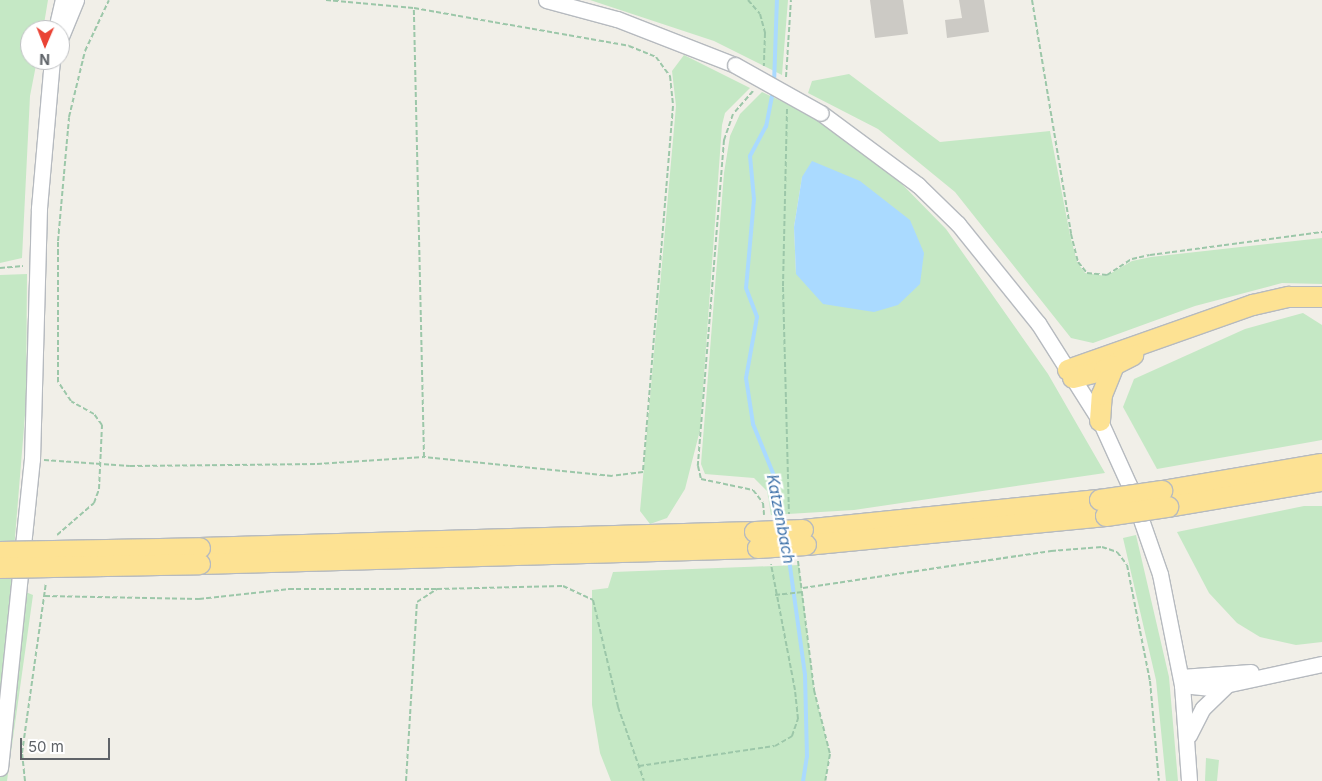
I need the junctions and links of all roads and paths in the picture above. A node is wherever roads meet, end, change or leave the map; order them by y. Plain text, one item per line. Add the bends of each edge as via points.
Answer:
1 (63, 0) edge
2 (76, 0) edge
3 (109, 0) edge
4 (326, 0) edge
5 (546, 0) edge
6 (748, 0) edge
7 (755, 0) edge
8 (791, 0) edge
9 (1032, 0) edge
10 (752, 3) junction
11 (414, 8) junction
12 (58, 20) edge
13 (68, 20) edge
14 (51, 70) edge
15 (763, 70) dead end
16 (786, 79) dead end
17 (755, 86) dead end
18 (787, 98) dead end
19 (1322, 232) edge
20 (1289, 297) junction
21 (1322, 297) edge
22 (1322, 306) edge
23 (1154, 343) junction
24 (1114, 366) junction
25 (1071, 374) junction
26 (1100, 421) junction
27 (1322, 453) edge
28 (424, 457) junction
29 (32, 459) junction
30 (101, 461) junction
31 (1322, 464) edge
32 (1296, 478) junction
33 (1322, 481) edge
34 (1322, 488) edge
35 (799, 537) junction
36 (54, 539) dead end
37 (762, 540) junction
38 (0, 552) edge
39 (200, 556) junction
40 (0, 568) edge
41 (47, 577) dead end
42 (436, 589) junction
43 (803, 590) junction
44 (774, 595) junction
45 (44, 596) junction
46 (1322, 664) edge
47 (1273, 672) junction
48 (1181, 681) junction
49 (1229, 684) junction
50 (1188, 736) junction
51 (639, 766) junction
52 (0, 768) edge
53 (25, 781) edge
54 (406, 781) edge
55 (644, 781) edge
56 (825, 781) edge
57 (1159, 781) edge
58 (1189, 781) edge

1 - 12 main road
2 - 13 main road
3 - 30 path via 85,51 69,118 58,240 58,382 71,401 99,418
4 - 11 path
5 - 25 main road, bridge via 661,34 735,65 821,113 918,185 958,224 1032,315
6 - 10 path
7 - 10 path
8 - 16 path
9 - 19 path via 1071,234 1078,262 1087,273 1106,275 1132,260 1150,255
10 - 15 path via 765,32
11 - 28 path
11 - 28 path via 629,46 656,57 670,76 673,106 643,472 612,476
14 - 29 main road via 38,208
17 - 37 path via 733,114 724,140 698,466 701,479 753,490 763,503
18 - 35 path via 783,287
20 - 21 highway
20 - 22 highway
20 - 23 highway via 1253,305
23 - 24 highway
23 - 25 highway
24 - 25 highway
24 - 26 highway via 1102,395
25 - 26 main road
26 - 48 main road via 1129,485 1160,574
27 - 32 highway
28 - 30 path via 317,464 130,466
29 - 30 path
29 - 52 main road
30 - 36 path via 94,503 63,525
31 - 32 highway
32 - 33 highway
32 - 34 highway
32 - 35 highway, bridge via 1103,508
35 - 37 highway, bridge
35 - 43 path
37 - 39 highway
37 - 44 path
38 - 39 highway, bridge
39 - 40 highway, bridge
41 - 45 path
42 - 45 path via 289,589 198,599
42 - 51 path via 563,586 593,600 618,707
42 - 54 path via 417,602
43 - 44 path
43 - 56 path via 814,690 830,754
43 - 57 path via 1051,551 1102,547 1118,552 1127,565 1150,681
44 - 51 path via 795,690 798,719 792,736 775,746
45 - 53 path via 22,753
46 - 47 main road
47 - 48 main road
47 - 49 main road
48 - 49 main road
48 - 50 main road
49 - 50 main road via 1202,708
50 - 58 main road
51 - 55 path

